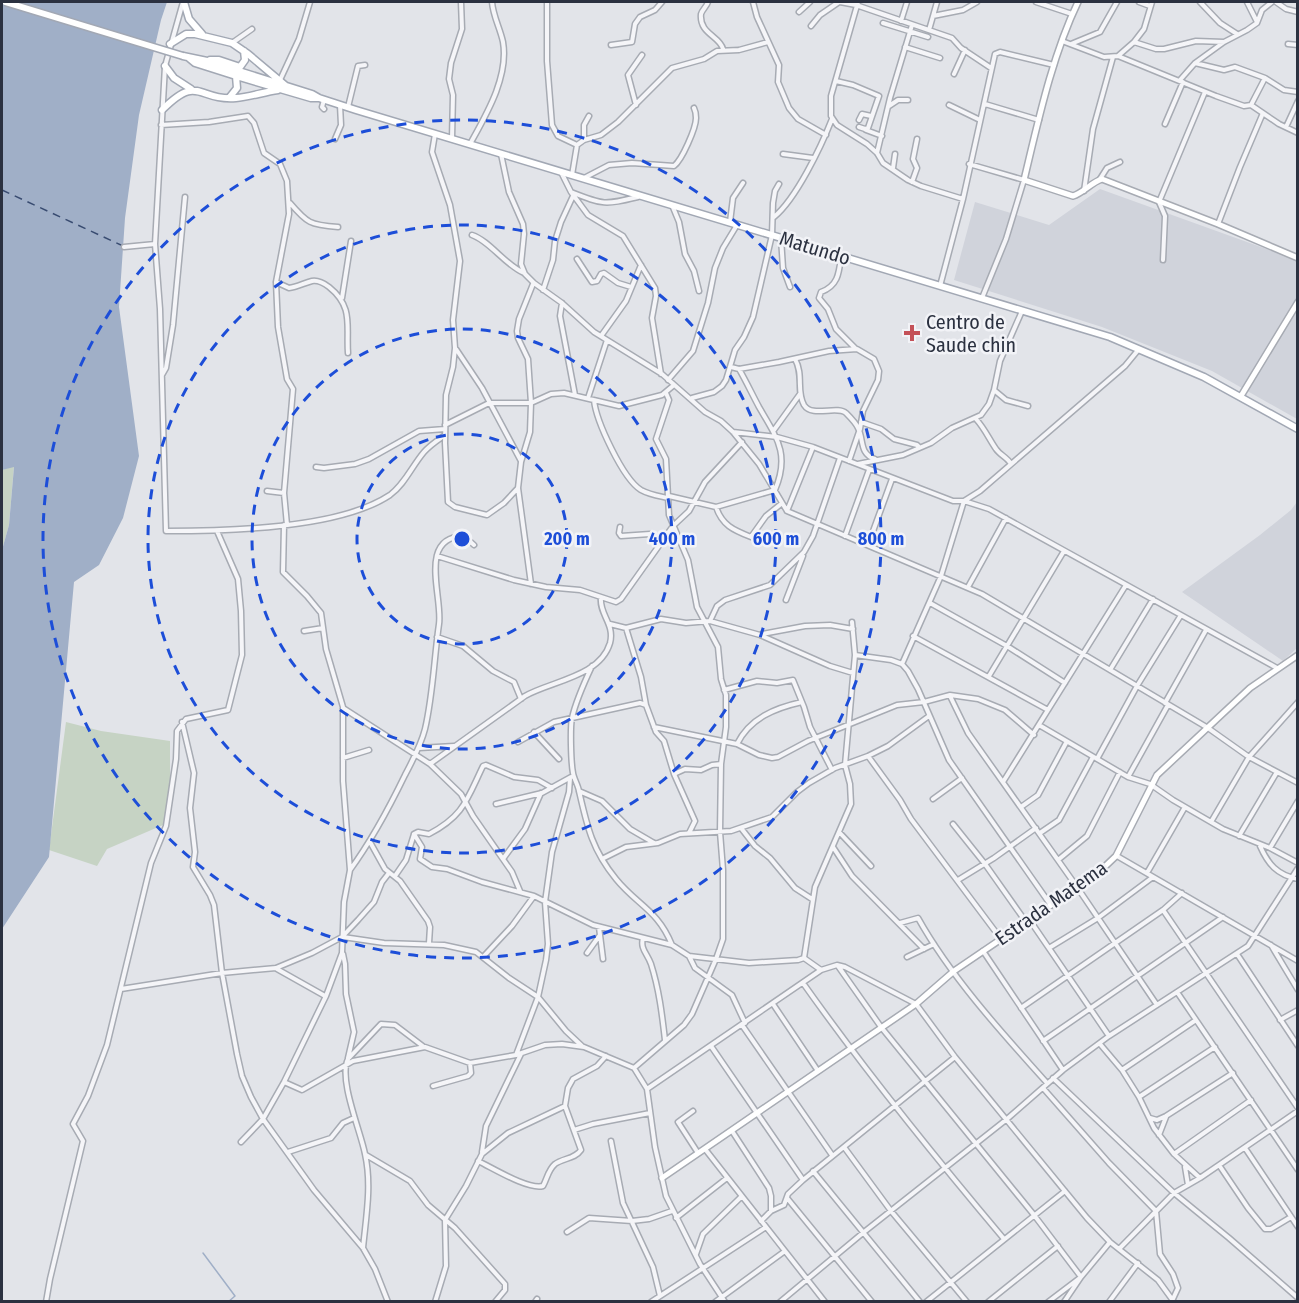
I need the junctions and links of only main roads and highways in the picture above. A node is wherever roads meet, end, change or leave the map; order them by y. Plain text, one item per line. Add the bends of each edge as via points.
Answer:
1 (5, 2) edge
2 (184, 2) edge
3 (202, 34) junction
4 (170, 44) road end
5 (244, 50) junction
6 (186, 57) junction
7 (207, 61) junction
8 (165, 66) road end
9 (236, 76) junction
10 (284, 88) junction
11 (191, 89) junction
12 (229, 98) junction
13 (162, 110) road end
14 (1298, 429) edge

1 - 6 main road, bridge
2 - 3 main road via 192,24
3 - 4 main road via 186,34
3 - 5 main road
5 - 7 main road via 245,60 240,67 219,60
5 - 10 main road via 280,80
6 - 7 main road
6 - 9 main road
7 - 10 main road
8 - 11 main road
9 - 10 main road
9 - 12 main road via 237,88
10 - 12 main road
10 - 14 main road, Matundo via 1084,329 1193,372
11 - 12 main road
11 - 13 main road

